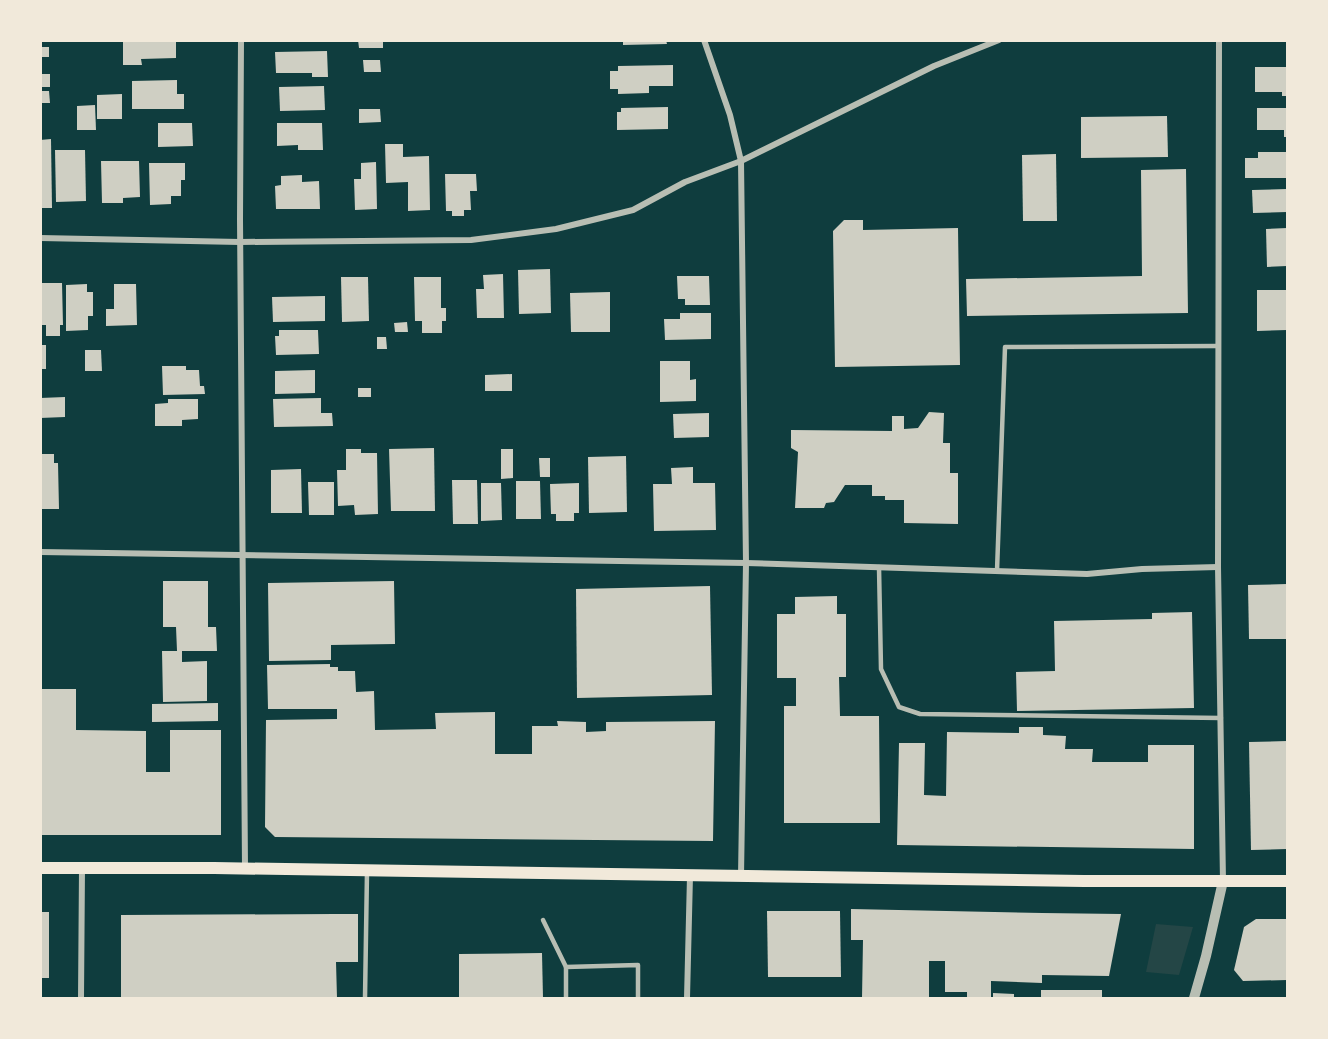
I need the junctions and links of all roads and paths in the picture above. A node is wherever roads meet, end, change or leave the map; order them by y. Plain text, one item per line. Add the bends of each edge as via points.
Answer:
1 (241, 40) edge
2 (704, 40) edge
3 (999, 40) edge
4 (1219, 40) edge
5 (741, 161) junction
6 (40, 238) edge
7 (240, 242) junction
8 (1218, 346) junction
9 (40, 552) edge
10 (243, 556) junction
11 (746, 563) junction
12 (879, 567) junction
13 (1218, 567) junction
14 (997, 571) junction
15 (1221, 718) junction
16 (40, 868) edge
17 (82, 868) junction
18 (245, 869) junction
19 (367, 871) junction
20 (690, 876) junction
21 (741, 877) junction
22 (1223, 881) junction
23 (1287, 881) edge
24 (543, 920) dead end
25 (566, 967) junction
26 (81, 999) edge
27 (365, 999) edge
28 (566, 999) edge
29 (638, 999) edge
30 (687, 999) edge
31 (1194, 999) edge

1 - 7 street
2 - 5 street
3 - 5 street via 934,66
4 - 8 street
5 - 7 street via 685,182 633,210 556,229 471,240
5 - 11 street
6 - 7 street
7 - 10 street
8 - 13 street
8 - 14 lane via 1005,347
9 - 10 street
10 - 11 street
10 - 18 street
11 - 12 street
11 - 21 street
12 - 14 street
12 - 15 lane via 881,669 899,707 920,714
13 - 14 street via 1142,568 1087,574
13 - 15 street
15 - 22 street
16 - 17 main road
17 - 18 main road
17 - 26 street
18 - 19 main road
19 - 20 main road
19 - 27 lane
20 - 21 main road
20 - 30 street
21 - 22 main road
22 - 23 main road
22 - 31 street
24 - 25 lane
25 - 28 lane
25 - 29 lane via 638,965

